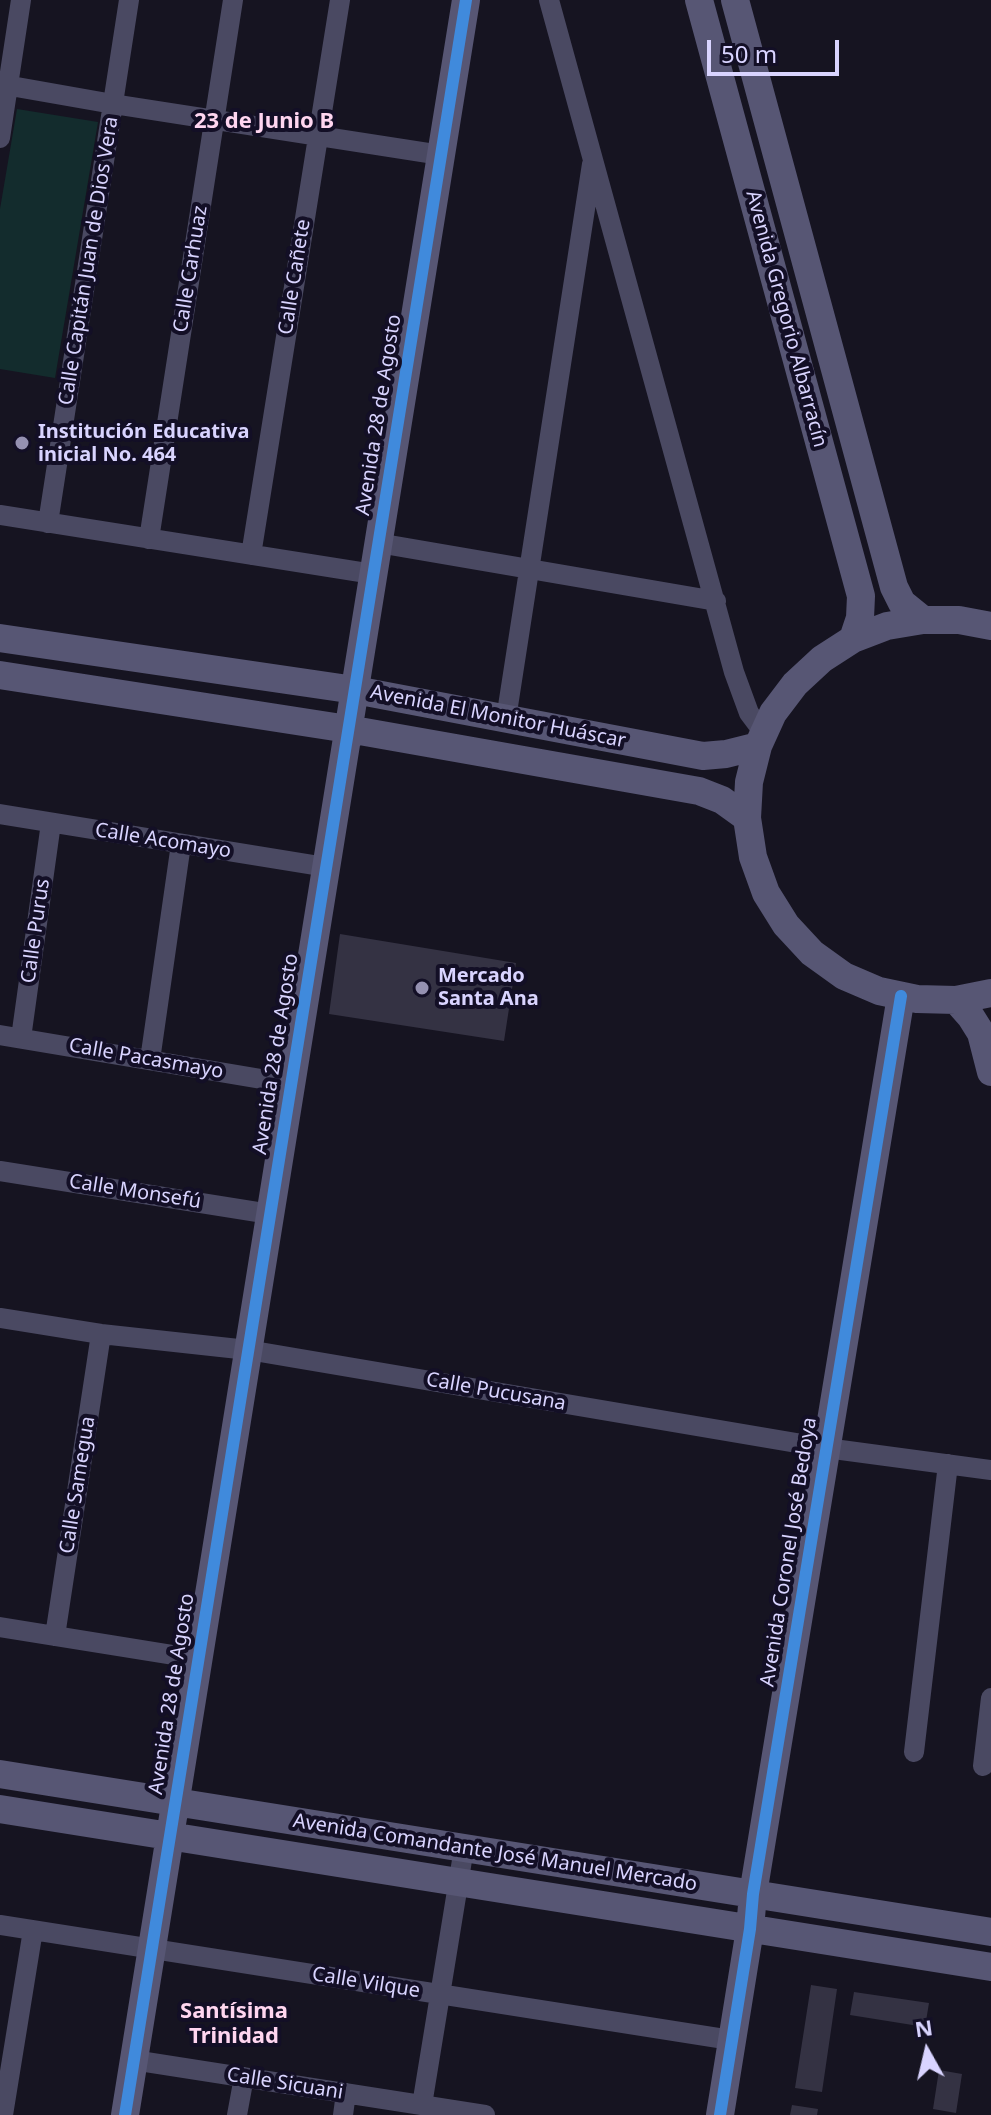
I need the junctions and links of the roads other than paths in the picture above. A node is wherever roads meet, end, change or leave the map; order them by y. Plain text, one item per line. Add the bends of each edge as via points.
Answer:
1 (21, 0) edge
2 (129, 0) edge
3 (233, 0) edge
4 (340, 0) edge
5 (466, 0) edge
6 (549, 0) edge
7 (699, 0) edge
8 (735, 0) edge
9 (4, 85) edge
10 (113, 104) junction
11 (215, 119) junction
12 (318, 135) junction
13 (0, 138) edge
14 (441, 155) junction
15 (593, 156) junction
16 (0, 515) edge
17 (48, 523) junction
18 (149, 539) junction
19 (378, 543) junction
20 (251, 555) junction
21 (529, 569) junction
22 (373, 574) junction
23 (716, 601) junction
24 (923, 620) junction
25 (991, 626) edge
26 (0, 638) edge
27 (853, 639) junction
28 (0, 675) edge
29 (355, 690) junction
30 (506, 719) junction
31 (348, 729) junction
32 (761, 740) junction
33 (0, 814) edge
34 (747, 818) junction
35 (51, 823) junction
36 (181, 844) junction
37 (326, 867) junction
38 (991, 993) edge
39 (901, 996) junction
40 (956, 1000) junction
41 (0, 1035) edge
42 (21, 1038) junction
43 (150, 1060) junction
44 (991, 1072) edge
45 (291, 1084) junction
46 (0, 1171) edge
47 (270, 1214) junction
48 (0, 1318) edge
49 (101, 1334) junction
50 (248, 1350) junction
51 (826, 1448) junction
52 (948, 1464) junction
53 (991, 1470) edge
54 (0, 1627) edge
55 (55, 1636) junction
56 (198, 1659) junction
57 (991, 1698) edge
58 (914, 1752) dead end
59 (983, 1766) dead end
60 (0, 1774) edge
61 (175, 1802) junction
62 (0, 1809) edge
63 (170, 1837) junction
64 (464, 1848) junction
65 (458, 1883) junction
66 (753, 1894) junction
67 (0, 1925) edge
68 (750, 1929) junction
69 (33, 1930) junction
70 (991, 1932) edge
71 (151, 1949) junction
72 (991, 1967) edge
73 (440, 1995) junction
74 (731, 2040) junction
75 (133, 2060) junction
76 (244, 2077) junction
77 (346, 2093) junction
78 (422, 2105) junction
79 (3, 2115) edge
80 (125, 2115) edge
81 (237, 2115) edge
82 (343, 2115) edge
83 (485, 2115) edge
84 (720, 2115) edge

1 - 9 street
2 - 10 street, Calle Capitán Juan de Dios Vera
3 - 11 street, Calle Carhuaz
4 - 12 street, Calle Cañete
5 - 14 street, Avenida 28 de Agosto
6 - 15 street
7 - 27 street, Avenida Gregorio Albarracín via 861,596
8 - 24 street, Avenida Gregorio Albarracín via 894,587 902,603
9 - 10 street
9 - 13 street
10 - 11 street
10 - 17 street, Calle Capitán Juan de Dios Vera
11 - 12 street
11 - 18 street, Calle Carhuaz
12 - 14 street
12 - 20 street, Calle Cañete
14 - 19 street, Avenida 28 de Agosto
15 - 21 street
15 - 23 street
16 - 17 street
17 - 18 street
18 - 20 street
19 - 21 street
19 - 22 street, Avenida 28 de Agosto
20 - 22 street
21 - 23 street
21 - 30 street
22 - 29 street, Avenida 28 de Agosto
23 - 32 street via 734,672
24 - 25 street
24 - 27 street
26 - 29 street, Avenida El Monitor Huáscar
27 - 32 street via 795,684
28 - 31 street, Avenida El Monitor Huáscar
29 - 30 street, Avenida El Monitor Huáscar
29 - 31 street, Avenida 28 de Agosto
30 - 32 street, Avenida El Monitor Huáscar via 703,756 726,754
31 - 34 street, Avenida El Monitor Huáscar via 699,791
31 - 37 street, Avenida 28 de Agosto
32 - 34 street via 749,782
33 - 35 street, Calle Acomayo
34 - 39 street via 766,893 786,925 844,976
35 - 36 street, Calle Acomayo
35 - 42 street, Calle Purus
36 - 37 street, Calle Acomayo
36 - 43 street
37 - 45 street, Avenida 28 de Agosto
38 - 40 street
39 - 40 street
39 - 51 street, Avenida Coronel José Bedoya
40 - 44 street via 981,1033
41 - 42 street, Calle Pacasmayo
42 - 43 street, Calle Pacasmayo
43 - 45 street, Calle Pacasmayo
45 - 47 street, Avenida 28 de Agosto
46 - 47 street, Calle Monsefú
47 - 50 street, Avenida 28 de Agosto
48 - 49 street, Calle Pucusana
49 - 50 street, Calle Pucusana
49 - 55 street, Calle Samegua
50 - 51 street, Calle Pucusana
50 - 56 street, Avenida 28 de Agosto
51 - 52 street, Calle Pucusana
51 - 66 street, Avenida Coronel José Bedoya
52 - 53 street, Calle Pucusana
52 - 58 street
54 - 55 street
55 - 56 street
56 - 61 street, Avenida 28 de Agosto
57 - 59 street
60 - 61 street, Avenida Comandante José Manuel Mercado
61 - 63 street, Avenida 28 de Agosto
61 - 64 street, Avenida Comandante José Manuel Mercado
62 - 63 street, Avenida Comandante José Manuel Mercado
63 - 65 street, Avenida Comandante José Manuel Mercado
63 - 71 street, Avenida 28 de Agosto
64 - 65 street
64 - 66 street, Avenida Comandante José Manuel Mercado
65 - 68 street, Avenida Comandante José Manuel Mercado
65 - 73 street
66 - 68 street, Avenida Coronel José Bedoya
66 - 70 street, Avenida Comandante José Manuel Mercado
67 - 69 street, Calle Vilque
68 - 72 street, Avenida Comandante José Manuel Mercado
68 - 74 street, Avenida Coronel José Bedoya
69 - 71 street, Calle Vilque
69 - 79 street
71 - 73 street, Calle Vilque
71 - 75 street, Avenida 28 de Agosto
73 - 74 street, Calle Vilque
73 - 78 street
74 - 84 street, Avenida Coronel José Bedoya
75 - 76 street, Calle Sicuani
75 - 80 street, Avenida 28 de Agosto
76 - 77 street, Calle Sicuani
76 - 81 street
77 - 78 street, Calle Sicuani
77 - 82 street
78 - 83 street, Calle Sicuani

